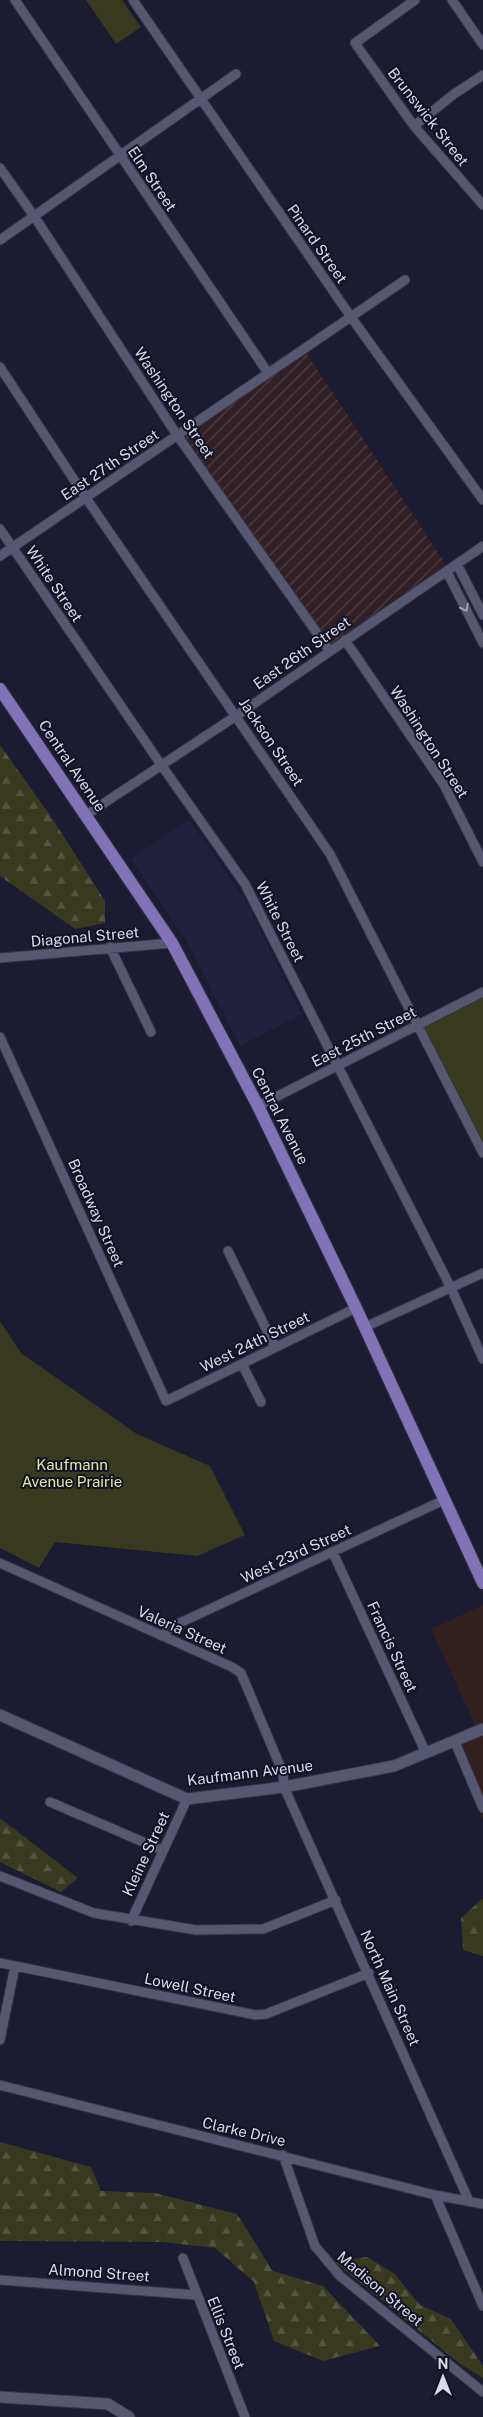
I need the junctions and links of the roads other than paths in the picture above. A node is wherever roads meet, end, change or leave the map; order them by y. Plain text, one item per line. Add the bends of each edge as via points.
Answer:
1 (15, 0) edge
2 (133, 0) edge
3 (415, 0) edge
4 (452, 0) edge
5 (483, 45) edge
6 (236, 74) dead end
7 (483, 75) edge
8 (201, 99) junction
9 (414, 126) junction
10 (120, 156) junction
11 (0, 168) edge
12 (483, 205) edge
13 (34, 216) junction
14 (0, 240) edge
15 (404, 280) dead end
16 (351, 317) junction
17 (0, 366) edge
18 (268, 373) junction
19 (177, 435) junction
20 (86, 498) junction
21 (483, 500) edge
22 (0, 529) edge
23 (483, 546) edge
24 (13, 548) junction
25 (0, 556) edge
26 (458, 564) junction
27 (447, 572) junction
28 (483, 615) edge
29 (345, 640) junction
30 (483, 643) edge
31 (329, 650) junction
32 (0, 689) edge
33 (236, 716) junction
34 (162, 766) junction
35 (86, 815) junction
36 (483, 862) edge
37 (172, 943) junction
38 (110, 947) junction
39 (0, 958) edge
40 (483, 992) edge
41 (418, 1025) junction
42 (151, 1032) dead end
43 (0, 1037) edge
44 (338, 1065) junction
45 (258, 1106) junction
46 (483, 1153) edge
47 (228, 1251) dead end
48 (483, 1274) edge
49 (451, 1288) junction
50 (356, 1308) junction
51 (365, 1327) junction
52 (275, 1347) junction
53 (483, 1359) edge
54 (242, 1364) junction
55 (166, 1400) joint
56 (261, 1402) dead end
57 (444, 1500) junction
58 (333, 1553) junction
59 (0, 1563) edge
60 (483, 1584) edge
61 (162, 1636) junction
62 (0, 1715) edge
63 (483, 1729) edge
64 (455, 1742) junction
65 (426, 1754) junction
66 (284, 1787) junction
67 (187, 1799) junction
68 (50, 1802) dead end
69 (483, 1808) edge
70 (162, 1850) junction
71 (0, 1876) edge
72 (336, 1900) junction
73 (131, 1921) junction
74 (0, 1962) edge
75 (15, 1966) junction
76 (369, 1973) junction
77 (0, 2040) edge
78 (0, 2086) edge
79 (283, 2155) junction
80 (435, 2195) junction
81 (469, 2200) junction
82 (483, 2204) edge
83 (183, 2258) dead end
84 (0, 2280) edge
85 (196, 2295) junction
86 (483, 2306) edge
87 (483, 2392) edge
88 (0, 2397) edge
89 (129, 2417) edge
90 (245, 2417) edge

1 - 10 street, Elm Street
2 - 8 street, Pinard Street
3 - 9 street, Brunswick Street via 355,43
4 - 5 street
6 - 8 street
7 - 9 street
8 - 10 street
8 - 16 street, Pinard Street
9 - 12 street, Brunswick Street
10 - 13 street
10 - 18 street, Elm Street
11 - 13 street, Washington Street
13 - 14 street
13 - 19 street, Washington Street
15 - 16 street, East 27th Street
16 - 18 street, East 27th Street
16 - 21 street, Pinard Street
17 - 20 street, Jackson Street
18 - 19 street, East 27th Street
19 - 20 street, East 27th Street
19 - 31 street, Washington Street
20 - 24 street, East 27th Street
20 - 33 street, Jackson Street
22 - 24 street, White Street
23 - 26 street, East 26th Street
24 - 25 street, East 27th Street
24 - 34 street, White Street
26 - 27 street, East 26th Street
26 - 28 street
27 - 29 street, East 26th Street
27 -> 30 street
29 - 31 street, East 26th Street
29 - 36 street, Washington Street via 444,785
31 - 33 street, East 26th Street
32 - 35 main road, Central Avenue
33 - 34 street, East 26th Street
33 - 41 street, Jackson Street via 330,854
34 - 35 street, East 26th Street
34 - 44 street, White Street via 245,884
35 - 37 main road, Central Avenue
37 - 38 street, Diagonal Street
37 - 45 main road, Central Avenue
38 - 39 street, Diagonal Street
38 - 42 street
40 - 41 street, East 25th Street
41 - 44 street, East 25th Street
41 - 46 street, Jackson Street
43 - 55 street, Broadway Street
44 - 45 street, East 25th Street
44 - 49 street, White Street
45 - 50 main road, Central Avenue
47 - 52 street
48 - 49 street
49 - 51 street
49 - 53 street, White Street
50 - 51 main road, Central Avenue
50 - 52 street, West 24th Street
51 - 57 main road, Central Avenue
52 - 54 street, West 24th Street
54 - 55 street, West 24th Street
54 - 56 street
57 - 58 street, West 23rd Street
57 - 60 main road, Central Avenue
58 - 61 street, West 23rd Street via 171,1627
58 - 65 street, Francis Street
59 - 61 street, Valeria Street
61 - 66 street, Valeria Street via 241,1673 283,1773
62 - 67 main road, Kaufmann Avenue
63 - 64 main road, Kaufmann Avenue
64 - 65 main road, Kaufmann Avenue
64 - 69 street
65 - 66 main road, Kaufmann Avenue via 394,1766
66 - 67 main road, Kaufmann Avenue
66 - 72 street, North Main Street
67 - 70 street, Kleine Street
68 - 70 street
70 - 73 street, Kleine Street
71 - 73 street via 94,1913
72 - 73 street via 263,1929 196,1930
72 - 76 street, North Main Street
74 - 75 street, Lowell Street
75 - 76 street, Lowell Street via 256,2015 266,2014
75 - 77 street
76 - 81 street, North Main Street
78 - 79 street, Clarke Drive
79 - 80 street, Clarke Drive
79 - 87 street, Madison Street via 315,2246 325,2261
80 - 81 street, Clarke Drive
80 - 86 street
81 - 82 street, Clarke Drive
83 - 85 street, Ellis Street
84 - 85 street, Almond Street
85 - 90 street, Ellis Street
88 - 89 main road via 108,2404

